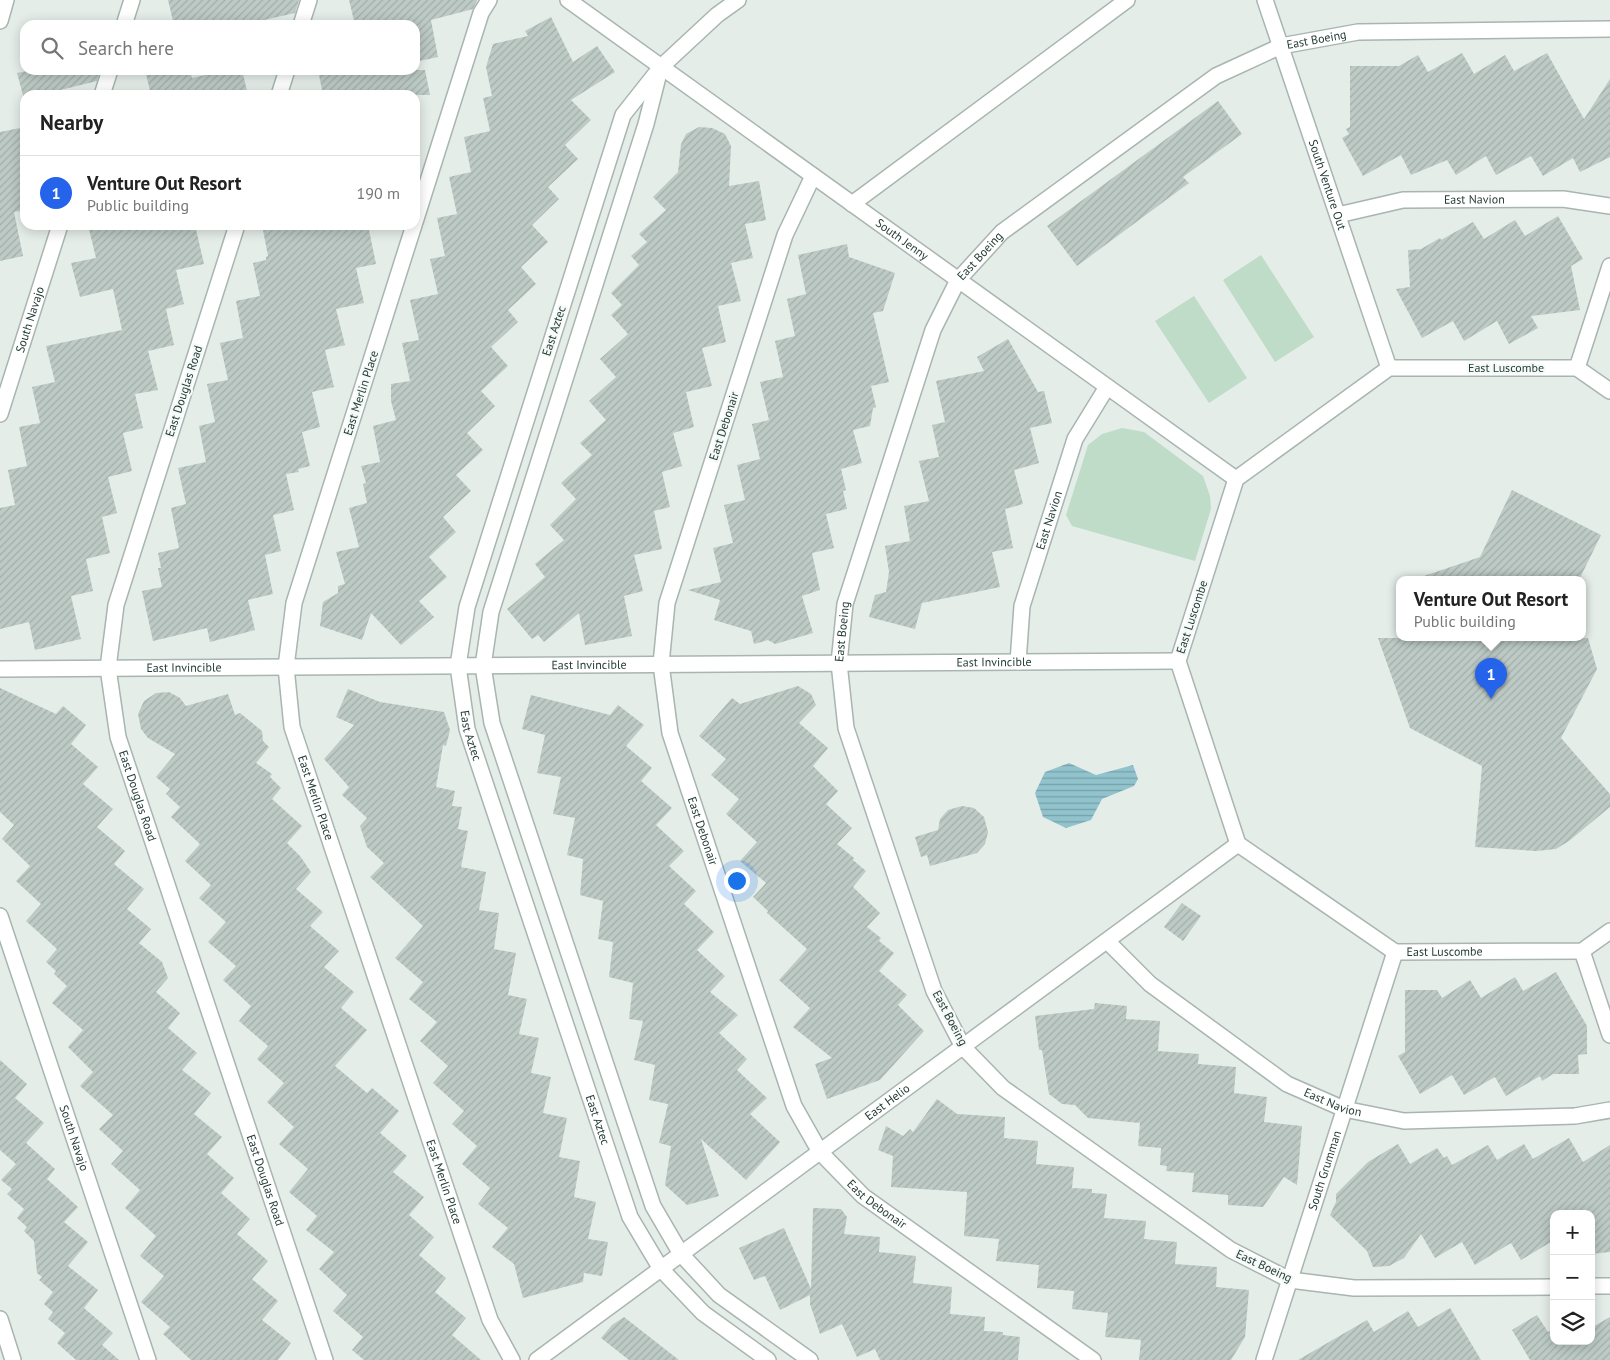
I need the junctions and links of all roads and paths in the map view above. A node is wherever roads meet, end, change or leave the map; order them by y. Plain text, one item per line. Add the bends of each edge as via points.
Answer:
1 (6, 0) edge
2 (132, 0) edge
3 (309, 0) edge
4 (489, 0) edge
5 (568, 0) edge
6 (738, 0) edge
7 (1127, 0) edge
8 (1265, 0) edge
9 (0, 20) edge
10 (126, 20) edge
11 (303, 20) edge
12 (1610, 29) edge
13 (1281, 46) junction
14 (661, 67) junction
15 (108, 75) edge
16 (285, 75) edge
17 (104, 90) edge
18 (281, 90) edge
19 (813, 176) junction
20 (420, 204) edge
21 (852, 204) junction
22 (1610, 206) edge
23 (1338, 215) junction
24 (58, 230) edge
25 (235, 230) edge
26 (412, 230) edge
27 (1610, 266) edge
28 (958, 280) junction
29 (1389, 368) junction
30 (1577, 368) junction
31 (1107, 387) junction
32 (1610, 391) edge
33 (0, 414) edge
34 (1236, 479) junction
35 (1178, 661) junction
36 (1018, 662) junction
37 (839, 663) junction
38 (661, 664) junction
39 (458, 666) junction
40 (483, 666) junction
41 (286, 667) junction
42 (108, 668) junction
43 (0, 669) edge
44 (1238, 844) junction
45 (0, 916) edge
46 (1610, 931) edge
47 (1107, 941) junction
48 (1582, 951) junction
49 (1394, 952) junction
50 (1610, 1035) edge
51 (963, 1047) junction
52 (1344, 1109) junction
53 (1610, 1110) edge
54 (820, 1152) junction
55 (681, 1254) junction
56 (661, 1269) junction
57 (1290, 1280) junction
58 (1595, 1286) edge
59 (1610, 1286) edge
60 (1550, 1287) edge
61 (0, 1319) edge
62 (13, 1360) edge
63 (148, 1360) edge
64 (326, 1360) edge
65 (512, 1360) edge
66 (537, 1360) edge
67 (768, 1360) edge
68 (810, 1360) edge
69 (1092, 1360) edge
70 (1264, 1360) edge

1 - 9 street
2 - 10 street
3 - 11 street
4 - 20 street, East Merlin Place
5 - 14 street, South Jenny
6 - 14 street, East Aztec
7 - 21 street
8 - 13 street, South Venture Out
12 - 13 street, East Boeing via 1358,32
13 - 23 street, South Venture Out
13 - 28 street, East Boeing via 1216,76 1002,232
14 - 19 street, South Jenny
14 - 39 street, East Aztec via 623,115 467,606
14 - 40 street, East Aztec via 646,124 491,612
15 - 17 street
16 - 18 street
19 - 21 street, South Jenny
19 - 38 street, East Debonair via 785,235 667,603
21 - 28 street, South Jenny
22 - 23 street, East Navion via 1563,199 1403,200
23 - 29 street, South Venture Out
24 - 33 street, South Navajo
25 - 42 street, East Douglas Road via 116,605
26 - 41 street, East Merlin Place via 294,604
27 - 30 street
28 - 31 street, South Jenny
28 - 37 street, East Boeing via 933,330 845,604
29 - 30 street, East Luscombe
29 - 34 street
30 - 32 street
31 - 34 street, South Jenny
31 - 36 street, East Navion via 1075,439 1022,606
34 - 35 street, East Luscombe
35 - 36 street, East Invincible
35 - 44 street, East Luscombe
36 - 37 street, East Invincible
37 - 38 street, East Invincible
37 - 51 street, East Boeing via 846,728 934,991
38 - 40 street, East Invincible
38 - 54 street, East Debonair via 670,733 794,1106
39 - 40 street, East Invincible
39 - 41 street, East Invincible
39 - 56 street, East Aztec via 467,729 630,1217
40 - 55 street, East Aztec via 492,723 653,1206
41 - 42 street, East Invincible
41 - 65 street, East Merlin Place via 292,727 490,1320
42 - 43 street, East Invincible
42 - 64 street, East Douglas Road via 118,737
44 - 47 street, East Helio
44 - 49 street, East Luscombe
45 - 63 street, South Navajo
46 - 48 street
47 - 51 street, East Helio
47 - 52 street, East Navion via 1150,984 1287,1084
48 - 49 street, East Luscombe
48 - 50 street
49 - 52 street, South Grumman
51 - 54 street, East Helio
51 - 57 street, East Boeing via 1004,1088 1223,1245
52 - 53 street, East Navion via 1404,1121 1575,1116
52 - 57 street, South Grumman
54 - 55 street, East Helio
54 - 69 street, East Debonair via 863,1196
55 - 56 street, East Helio
55 - 68 street, East Aztec via 719,1295
56 - 66 street, East Helio
56 - 67 street, East Aztec via 703,1313
57 - 60 street, East Boeing via 1354,1288
57 - 70 street, South Grumman
58 - 59 street
61 - 62 street

